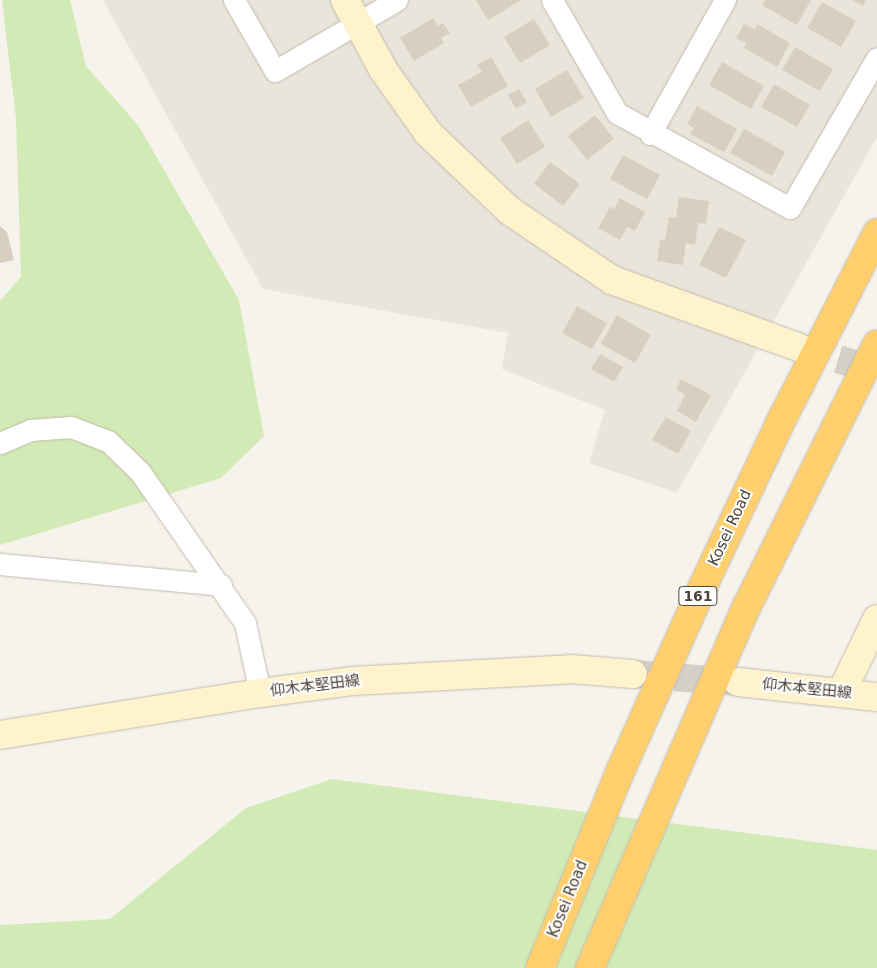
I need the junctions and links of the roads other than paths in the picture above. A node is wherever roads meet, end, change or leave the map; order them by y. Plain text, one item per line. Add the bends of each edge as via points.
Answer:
1 (234, 0) edge
2 (397, 0) edge
3 (552, 0) edge
4 (725, 0) edge
5 (352, 11) edge
6 (877, 58) edge
7 (650, 134) junction
8 (877, 233) edge
9 (877, 344) edge
10 (798, 347) tunnel mouth
11 (0, 443) edge
12 (0, 564) edge
13 (220, 585) junction
14 (877, 619) edge
15 (633, 674) tunnel mouth
16 (738, 682) tunnel mouth
17 (842, 691) junction
18 (260, 693) junction
19 (877, 697) edge
20 (0, 736) edge
21 (540, 968) edge
22 (590, 968) edge

1 - 5 street via 275,71
2 - 5 street
3 - 7 street via 617,113
4 - 7 street
5 - 10 main road via 384,71 428,133 510,211 612,280
6 - 7 street via 790,208
8 - 21 highway, Kosei Road / 161 via 782,420 703,586 619,774
9 - 22 highway via 747,606
11 - 13 street via 30,430 71,427 108,441 156,491
12 - 13 street
13 - 18 street via 245,623
14 - 17 main road
15 - 18 main road, 仰木本堅田線 via 551,670 352,681
16 - 17 main road, 仰木本堅田線
17 - 19 main road, 仰木本堅田線
18 - 20 main road, 仰木本堅田線

